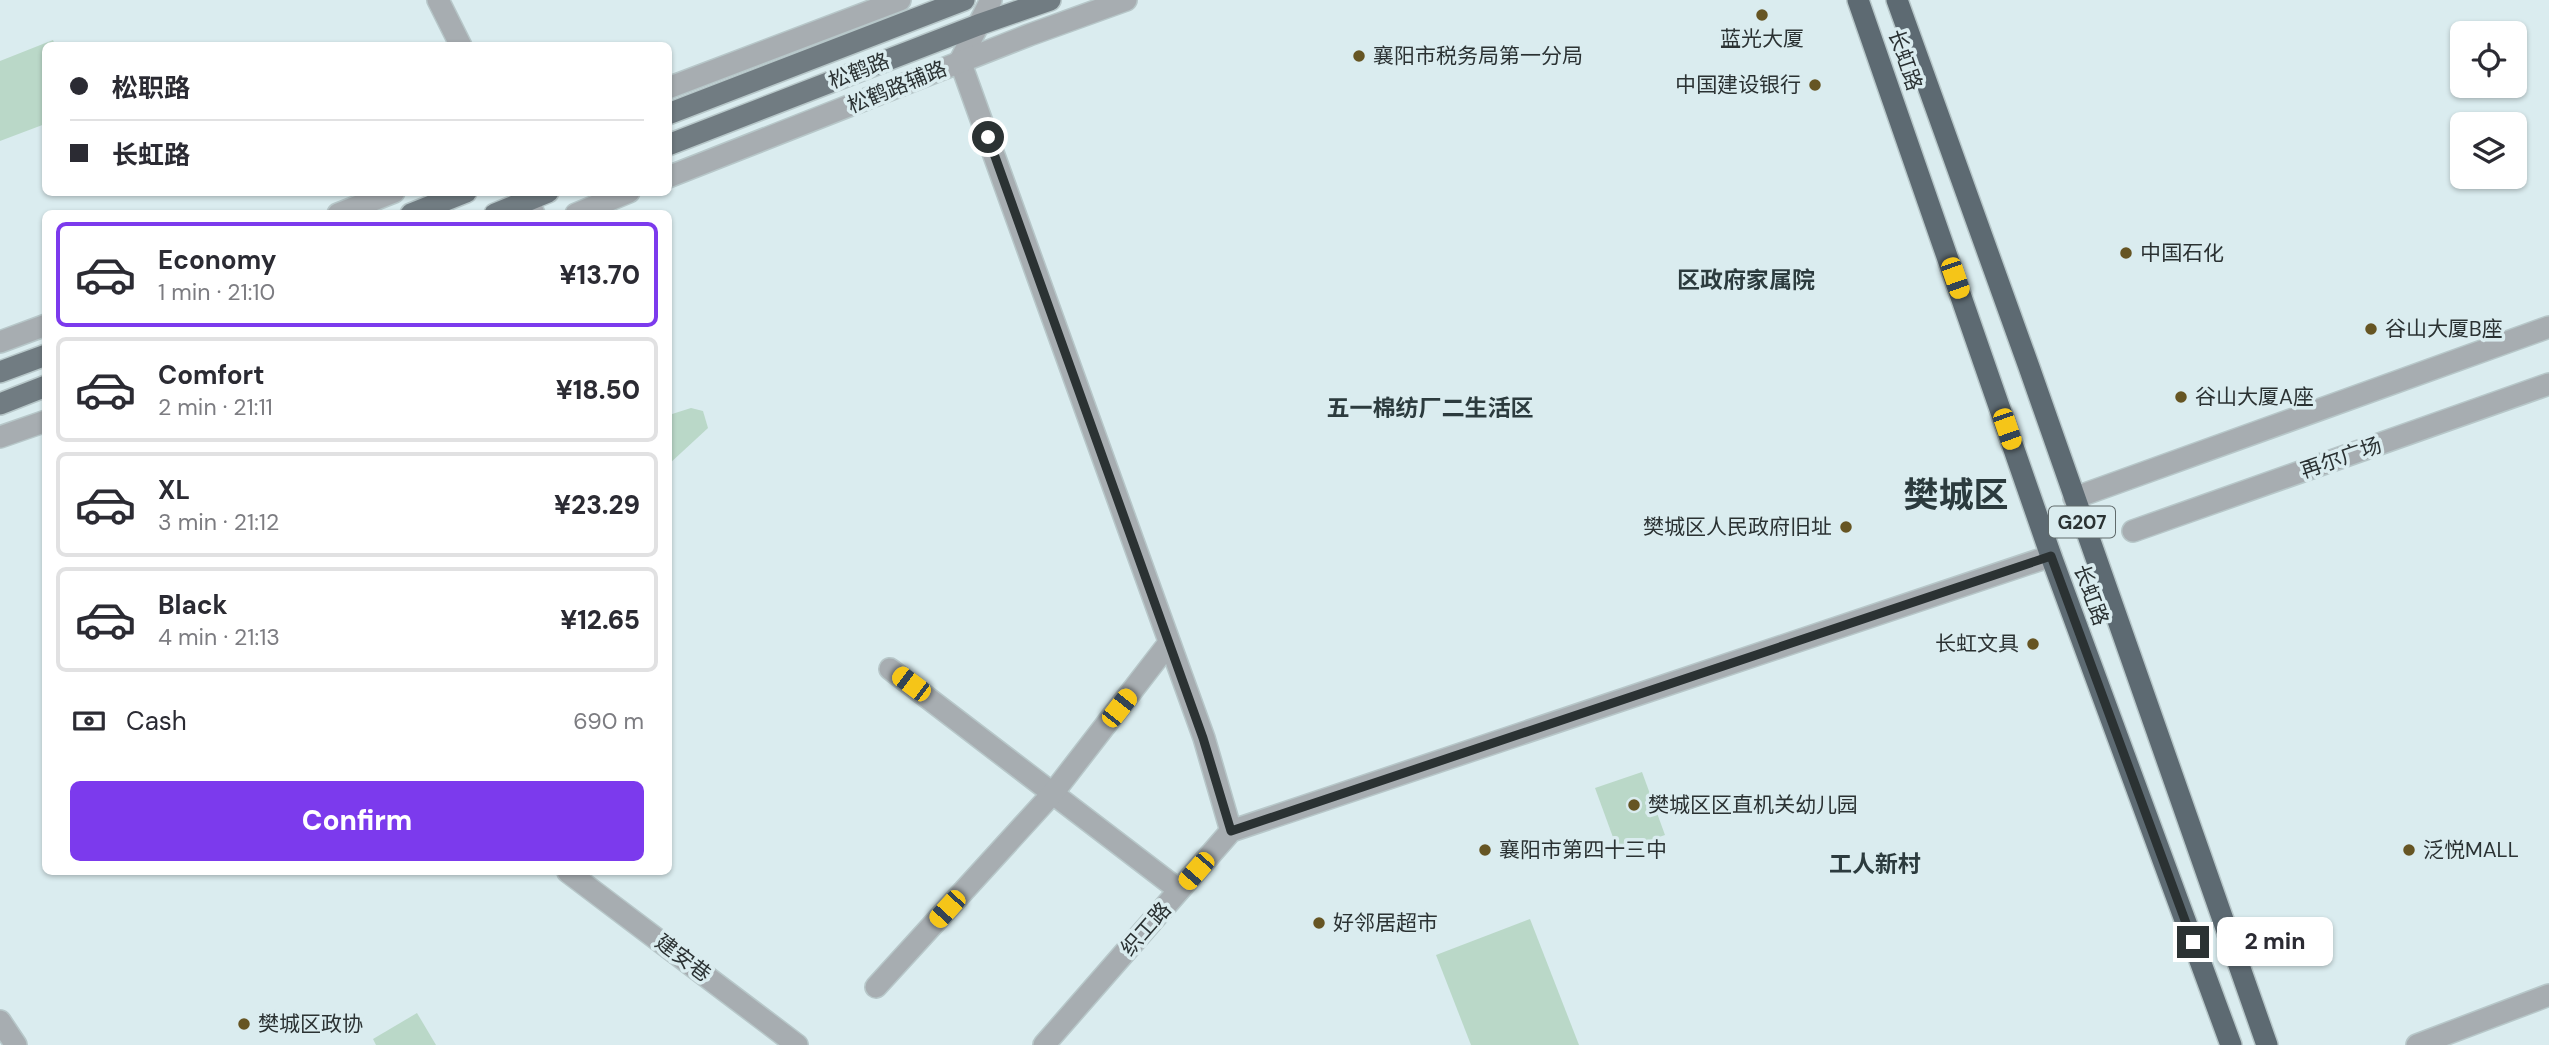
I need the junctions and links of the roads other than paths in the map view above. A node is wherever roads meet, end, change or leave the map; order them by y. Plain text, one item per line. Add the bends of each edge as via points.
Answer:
1 (438, 0) edge
2 (900, 0) edge
3 (964, 0) edge
4 (991, 0) edge
5 (1050, 0) edge
6 (1126, 0) edge
7 (1858, 0) edge
8 (1897, 0) edge
9 (978, 25) junction
10 (459, 42) edge
11 (960, 61) junction
12 (672, 86) edge
13 (672, 112) edge
14 (672, 143) edge
15 (672, 174) edge
16 (384, 196) edge
17 (456, 196) edge
18 (619, 196) edge
19 (537, 202) edge
20 (348, 210) edge
21 (421, 210) edge
22 (509, 210) edge
23 (586, 210) edge
24 (42, 326) edge
25 (2549, 327) edge
26 (0, 342) edge
27 (42, 357) edge
28 (0, 373) edge
29 (2549, 384) edge
30 (42, 388) edge
31 (0, 404) edge
32 (42, 422) edge
33 (0, 438) edge
34 (2074, 498) junction
35 (2133, 531) dead end
36 (2051, 556) junction
37 (1169, 643) junction
38 (890, 669) dead end
39 (1053, 793) junction
40 (1231, 831) junction
41 (572, 875) edge
42 (1179, 890) junction
43 (876, 987) dead end
44 (2549, 995) edge
45 (0, 1021) edge
46 (16, 1045) edge
47 (797, 1045) edge
48 (1044, 1045) edge
49 (2231, 1045) edge
50 (2267, 1045) edge
51 (2417, 1045) edge

1 - 10 street
2 - 12 street
3 - 13 main road, 松鹤路
4 - 9 street
5 - 9 main road, 松鹤路
6 - 11 street, 松鹤路辅路
7 - 36 highway, 长虹路 / G207
8 - 34 highway, 长虹路 / G207
9 - 11 street
9 - 14 main road, 松鹤路
11 - 15 street, 松鹤路辅路
11 - 37 street
16 - 20 street
17 - 21 main road
18 - 23 street
19 - 22 main road
24 - 26 street
25 - 34 street
27 - 28 main road
29 - 35 street, 再尔广场
30 - 31 main road
32 - 33 street
34 - 50 highway, 长虹路 / G207
36 - 40 street
36 - 49 highway, 长虹路 / G207
37 - 39 street
37 - 40 street
38 - 39 street
39 - 42 street
39 - 43 street
40 - 42 street, 织工路
41 - 47 street, 建安巷
42 - 48 street, 织工路
44 - 51 street
45 - 46 street

